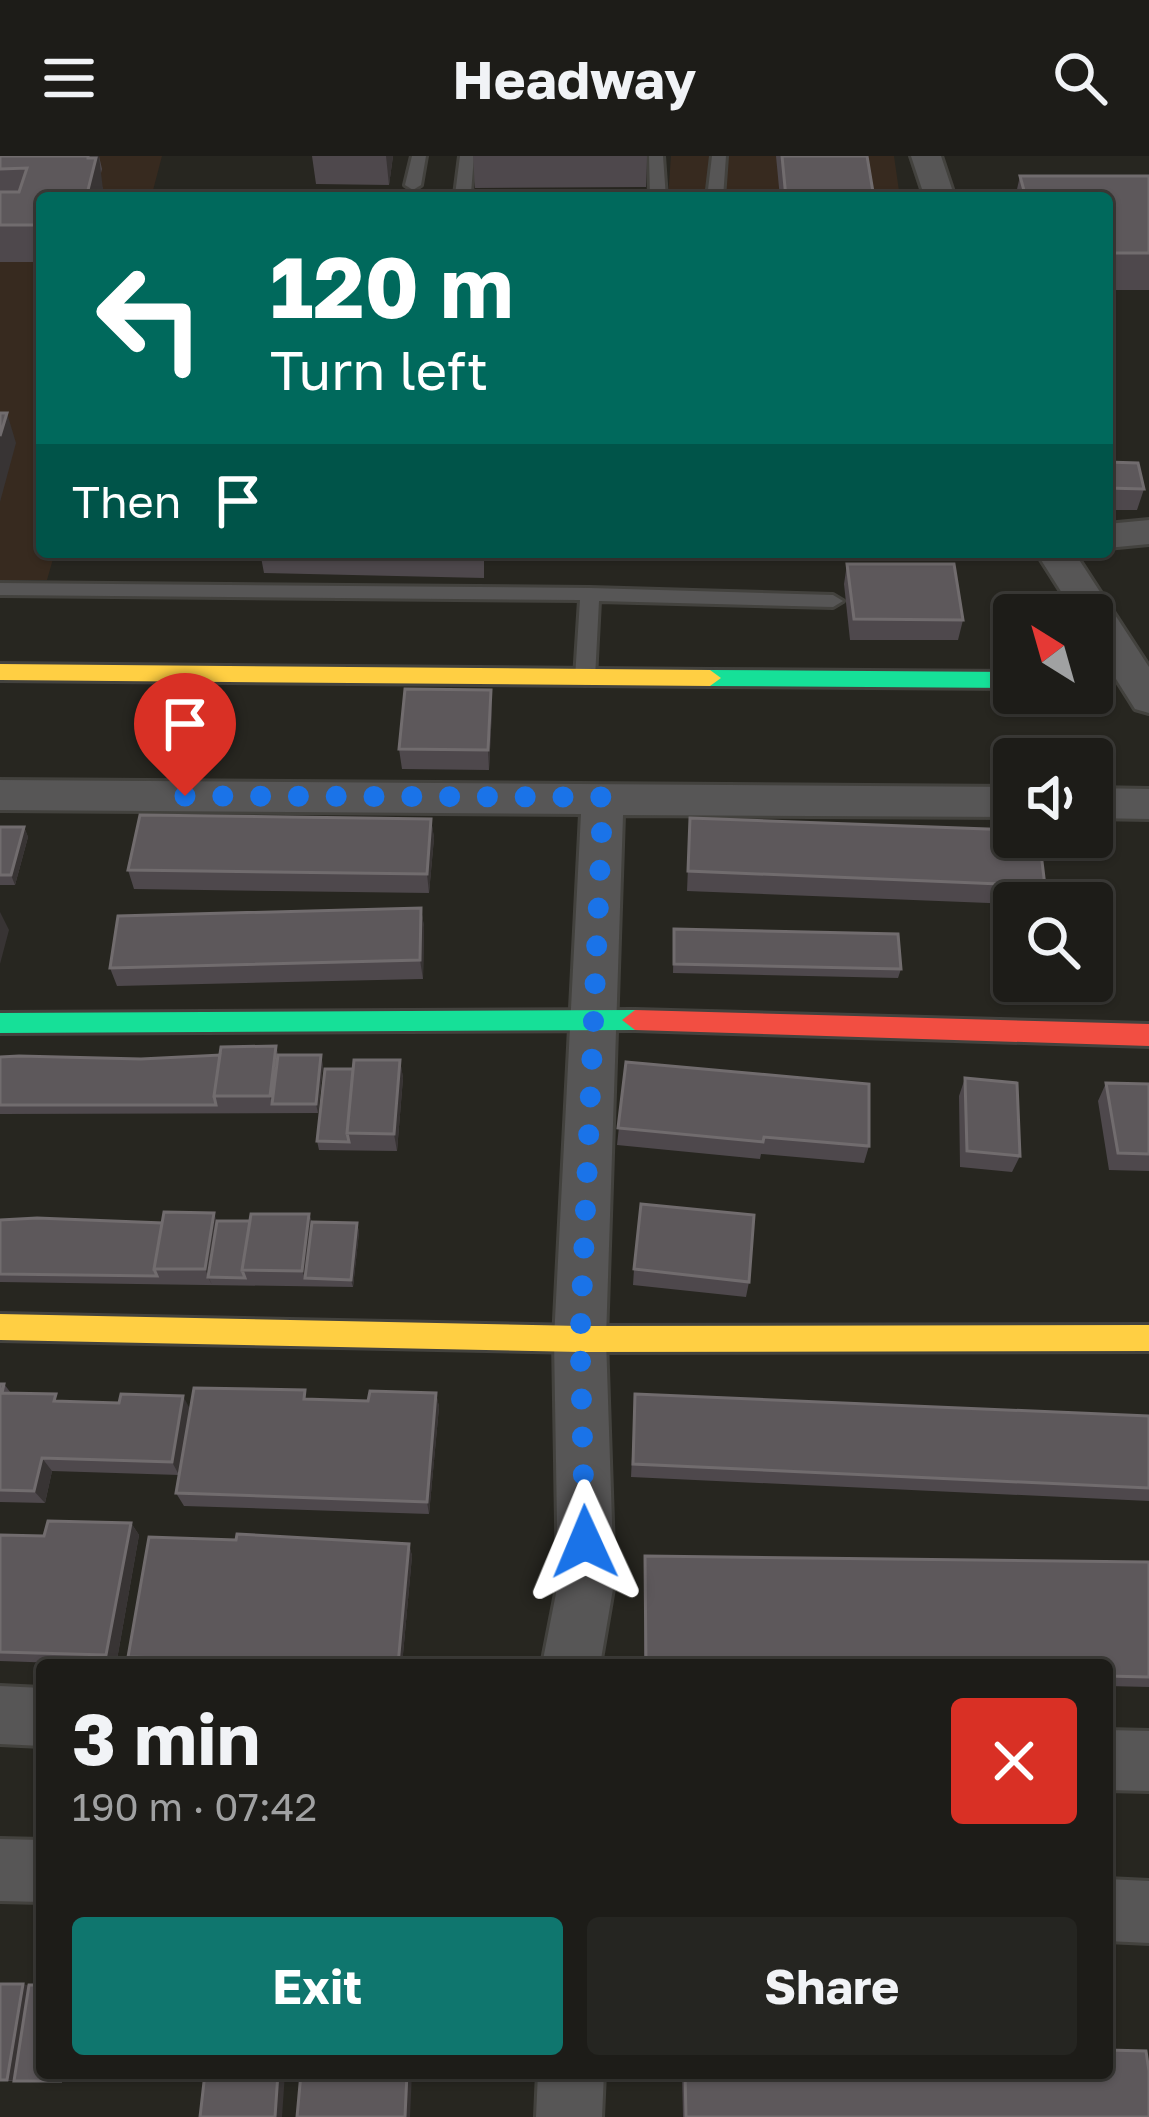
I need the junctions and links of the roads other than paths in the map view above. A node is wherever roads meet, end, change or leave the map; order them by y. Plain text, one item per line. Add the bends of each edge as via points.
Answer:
1 (419, 156) edge
2 (467, 156) edge
3 (656, 156) edge
4 (718, 156) edge
5 (926, 156) edge
6 (413, 185) dead end
7 (463, 192) edge
8 (658, 192) edge
9 (715, 192) edge
10 (938, 192) edge
11 (1149, 532) edge
12 (1113, 535) edge
13 (1059, 558) edge
14 (0, 589) edge
15 (590, 594) junction
16 (833, 601) dead end
17 (0, 672) edge
18 (585, 677) junction
19 (993, 680) edge
20 (1142, 690) edge
21 (0, 795) edge
22 (603, 797) junction
23 (993, 802) edge
24 (1113, 803) edge
25 (1149, 804) edge
26 (595, 1019) junction
27 (0, 1023) edge
28 (1149, 1035) edge
29 (0, 1327) edge
30 (1149, 1338) edge
31 (580, 1339) junction
32 (572, 1659) edge
33 (0, 1715) edge
34 (36, 1717) edge
35 (1113, 1760) edge
36 (1149, 1761) edge
37 (0, 1870) edge
38 (36, 1871) edge
39 (1113, 1910) edge
40 (1149, 1912) edge
41 (571, 2079) edge
42 (569, 2117) edge

1 - 6 lane
2 - 7 lane
3 - 8 lane
4 - 9 lane
5 - 10 street
11 - 12 street
13 - 20 street
14 - 15 lane
15 - 16 lane
15 - 18 lane
17 - 18 street
18 - 19 street
21 - 22 street
22 - 23 street
22 - 26 street
24 - 25 street
26 - 27 street
26 - 28 street
26 - 31 street
29 - 31 street
30 - 31 street
31 - 32 street via 586,1583
33 - 34 street
35 - 36 street
37 - 38 street
39 - 40 street
41 - 42 street

